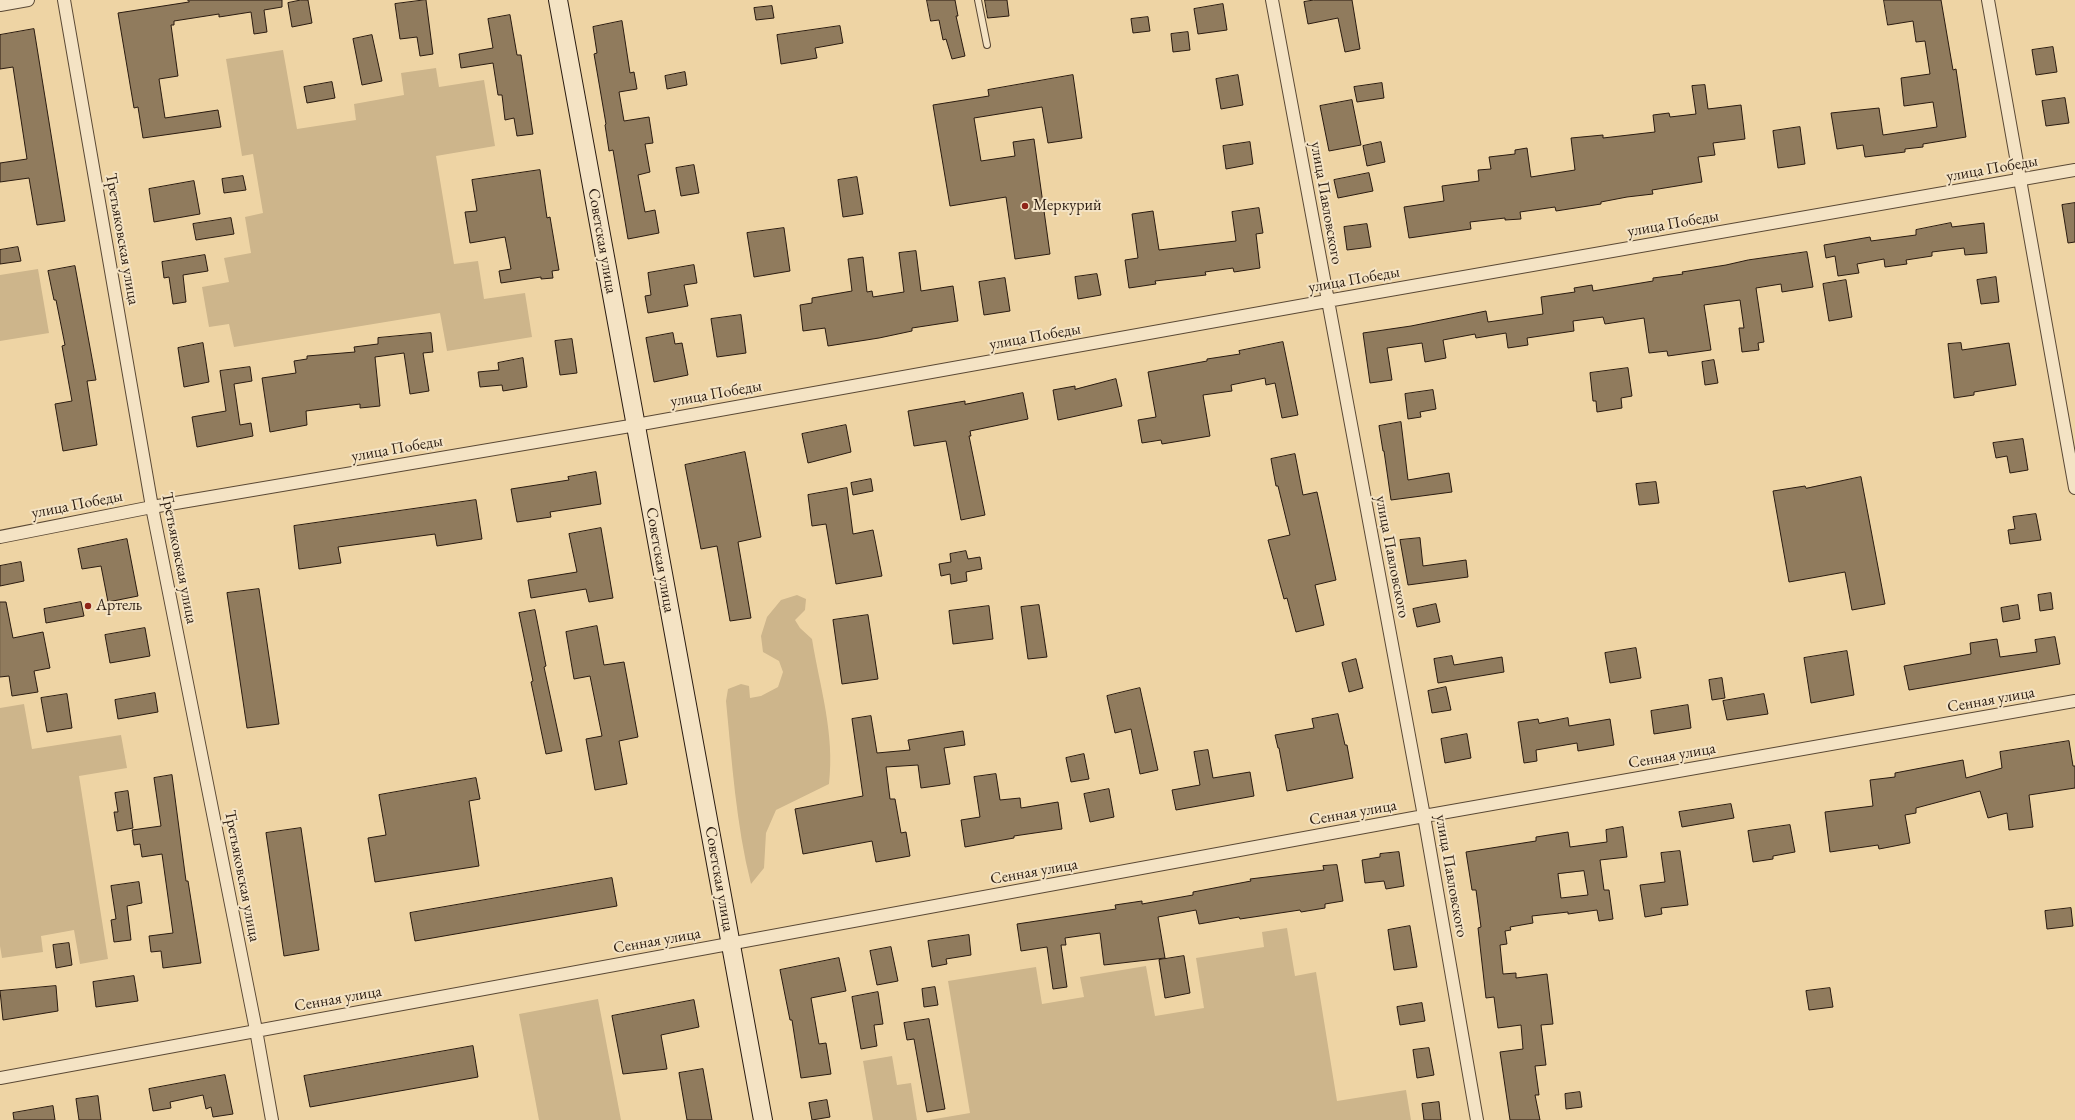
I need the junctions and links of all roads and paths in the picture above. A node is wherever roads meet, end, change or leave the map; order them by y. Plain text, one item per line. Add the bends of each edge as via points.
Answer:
1 (28, 0) edge
2 (64, 0) edge
3 (558, 0) edge
4 (978, 0) edge
5 (1272, 0) edge
6 (1988, 0) edge
7 (0, 5) edge
8 (987, 45) dead end
9 (2075, 170) edge
10 (2022, 180) junction
11 (1327, 300) junction
12 (636, 425) junction
13 (2071, 436) edge
14 (2075, 488) edge
15 (152, 507) junction
16 (0, 537) edge
17 (2075, 701) edge
18 (1424, 816) junction
19 (730, 944) junction
20 (256, 1030) junction
21 (0, 1078) edge
22 (272, 1120) edge
23 (763, 1120) edge
24 (1477, 1120) edge

1 - 7 street
2 - 15 street, Третьяковская улица
3 - 12 street, Советская улица
4 - 8 lane
5 - 11 street, улица Павловского
6 - 10 street
9 - 10 street, улица Победы
10 - 11 street, улица Победы
10 - 13 street
11 - 12 street, улица Победы
11 - 18 street, улица Павловского
12 - 15 street, улица Победы
12 - 19 street, Советская улица
13 - 14 street
15 - 16 street, улица Победы
15 - 20 street, Третьяковская улица
17 - 18 street, Сенная улица
18 - 19 street, Сенная улица
18 - 24 street, улица Павловского
19 - 20 street, Сенная улица
19 - 23 street, Советская улица
20 - 21 street, Сенная улица
20 - 22 street, Третьяковская улица

